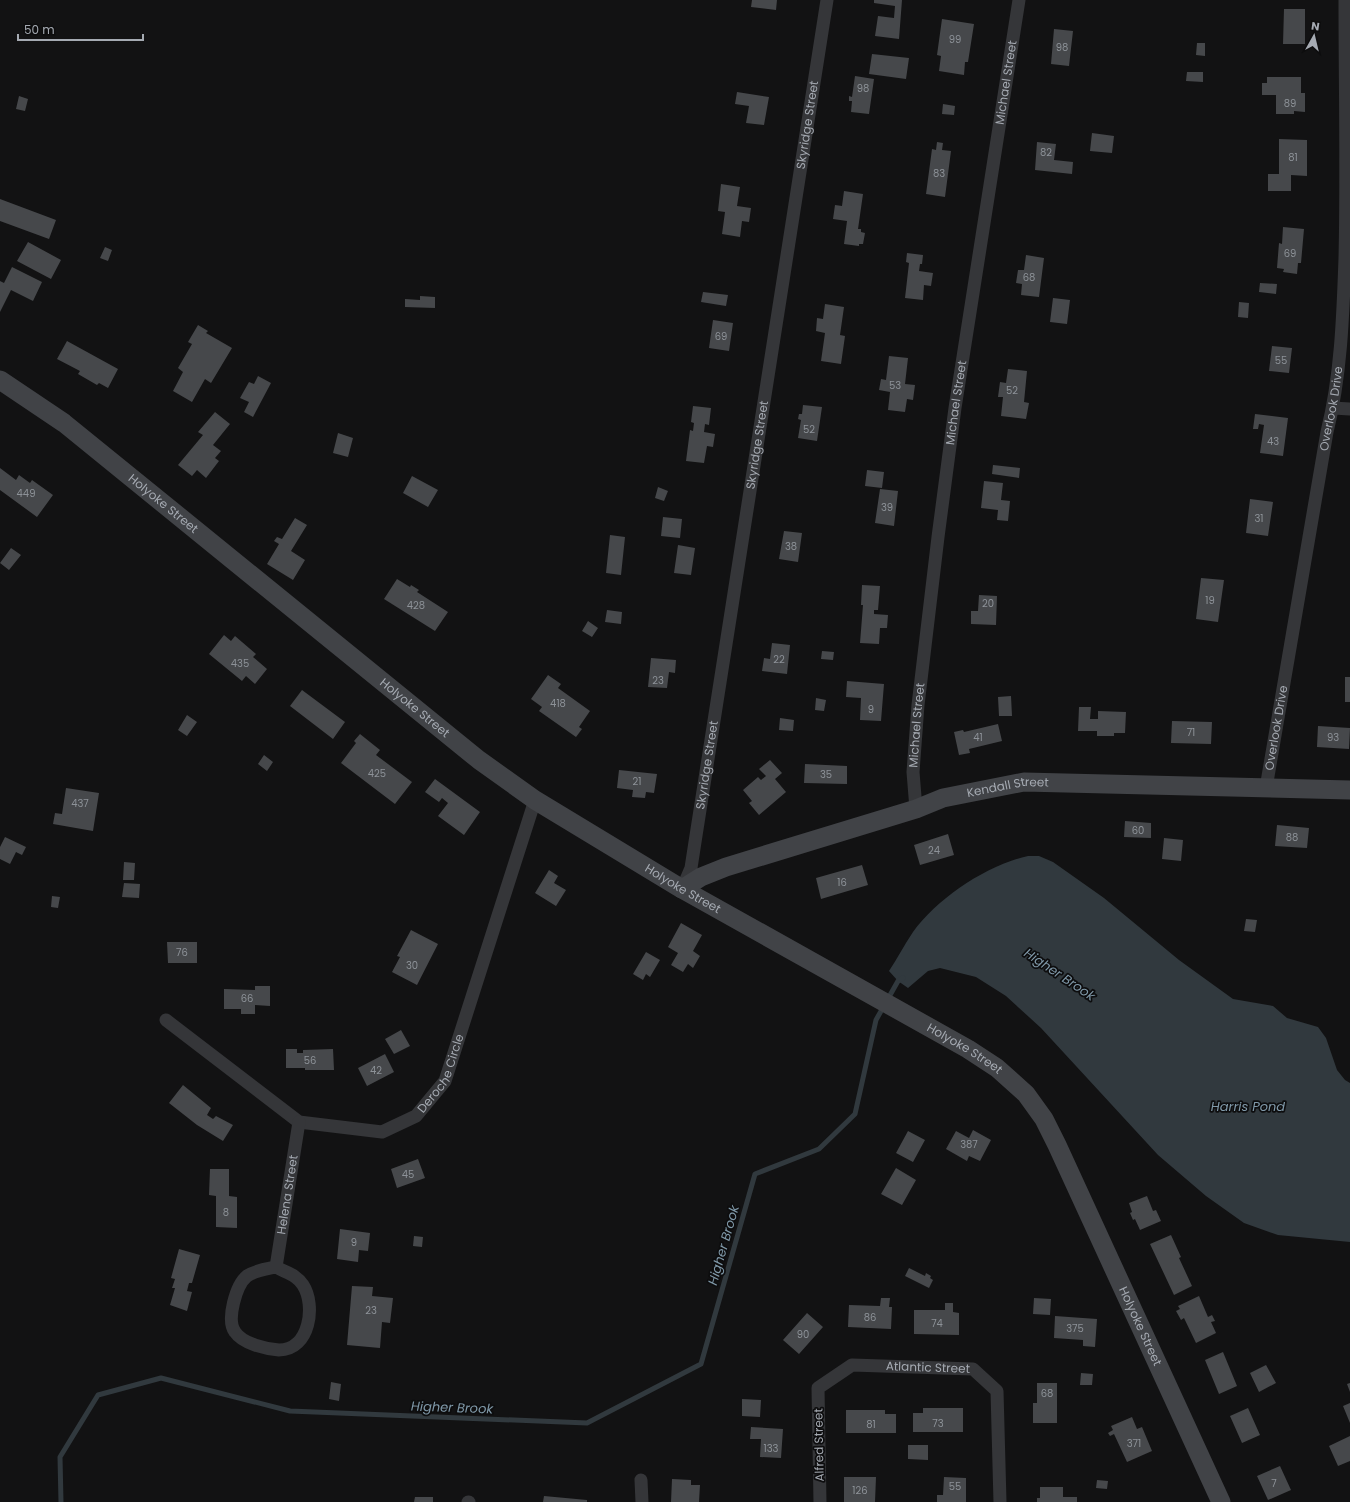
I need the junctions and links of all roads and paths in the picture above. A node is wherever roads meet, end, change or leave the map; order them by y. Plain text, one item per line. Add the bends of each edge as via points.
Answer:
1 (827, 0) edge
2 (1019, 0) edge
3 (1345, 0) edge
4 (0, 380) edge
5 (1333, 408) junction
6 (1350, 408) edge
7 (1266, 788) junction
8 (1350, 790) edge
9 (535, 800) junction
10 (916, 809) junction
11 (682, 889) junction
12 (166, 1020) dead end
13 (299, 1122) junction
14 (276, 1267) junction
15 (818, 1388) joint
16 (641, 1480) dead end
17 (642, 1502) edge
18 (820, 1502) edge
19 (1000, 1502) edge
20 (1221, 1502) edge

1 - 11 street, Skyridge Street via 691,868
2 - 10 street, Michael Street via 955,408 938,537 913,772
3 - 5 street, Overlook Drive via 1346,219 1341,347
4 - 9 main road, Holyoke Street via 64,423 479,760
5 - 6 street
5 - 7 street, Overlook Drive
7 - 8 main road, Kendall Street
7 - 10 main road, Kendall Street via 1024,782 943,798
9 - 11 main road, Holyoke Street
9 - 13 street, Deroche Circle via 445,1081 416,1116 382,1132
10 - 11 main road, Kendall Street via 726,867 701,876
11 - 20 main road, Holyoke Street via 900,1011 987,1062 1017,1085 1035,1106 1057,1145
12 - 13 street
13 - 14 street, Helena Street
14 - 14 street via 257,1271 244,1279 234,1300 232,1320 234,1331 244,1339 283,1350 294,1345 303,1336 310,1306 307,1292 300,1281 290,1272
15 - 18 street, Alfred Street
15 - 19 street, Atlantic Street via 852,1365 973,1369 997,1390
16 - 17 street

